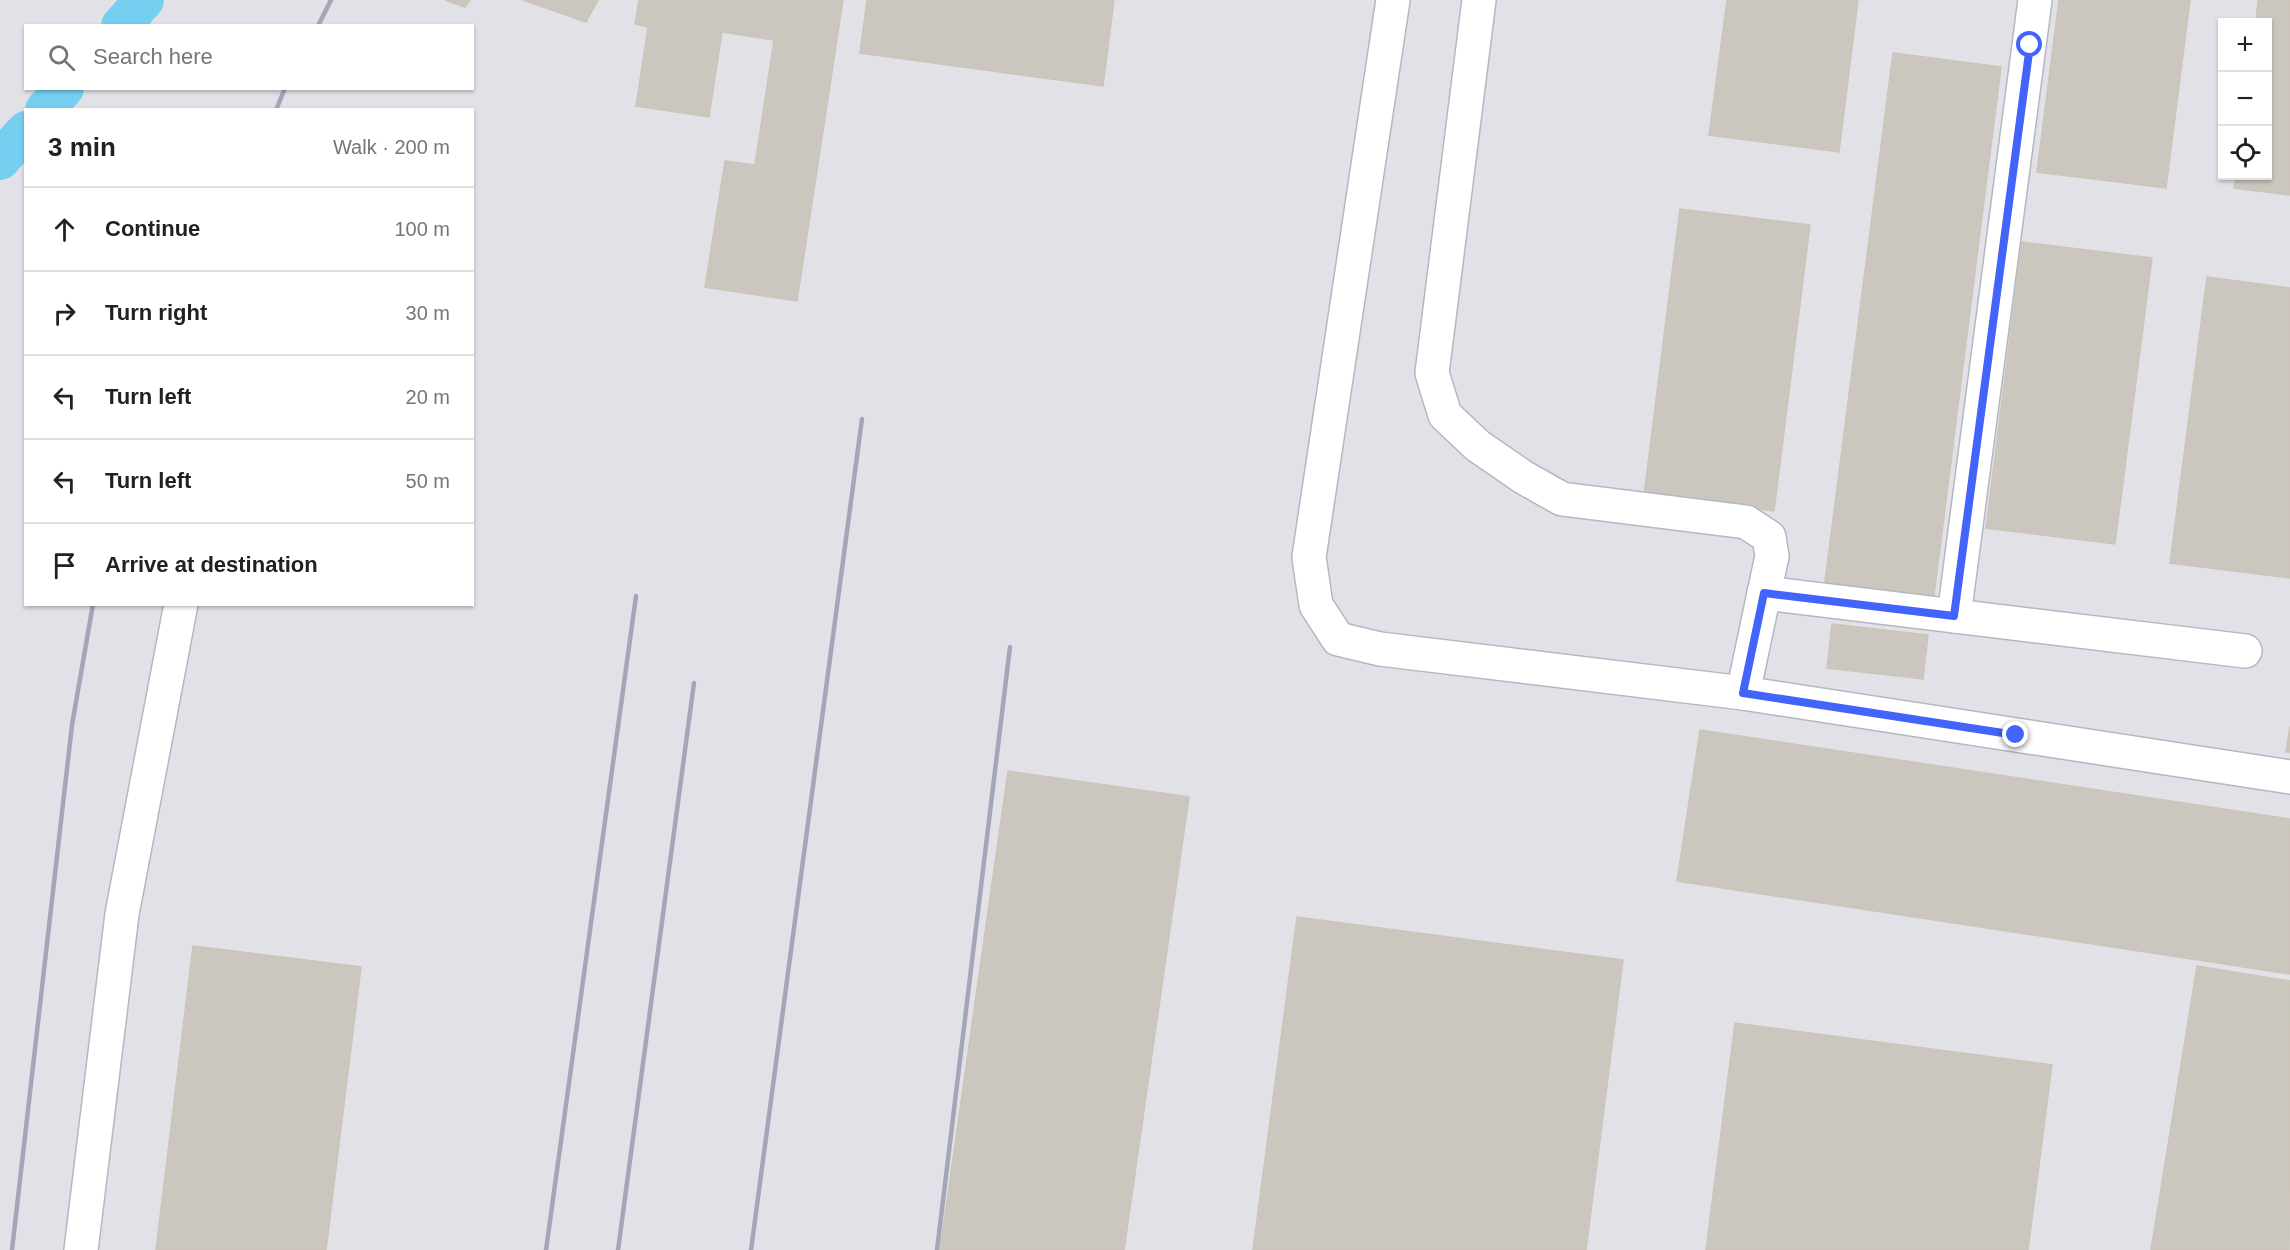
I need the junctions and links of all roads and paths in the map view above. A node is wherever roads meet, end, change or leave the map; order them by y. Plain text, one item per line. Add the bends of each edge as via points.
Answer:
1 (1393, 0) edge
2 (1479, 0) edge
3 (2035, 0) edge
4 (1764, 593) junction
5 (181, 606) edge
6 (1954, 616) junction
7 (2245, 651) dead end
8 (1743, 693) junction
9 (2290, 777) edge
10 (81, 1250) edge

1 - 8 lane via 1309,557 1316,605 1338,639 1380,649
2 - 4 lane via 1432,373 1445,415 1478,446 1562,499 1746,522 1769,537 1772,556
3 - 6 lane
4 - 6 lane
4 - 8 lane
5 - 10 lane via 122,914
6 - 7 lane
8 - 9 lane

